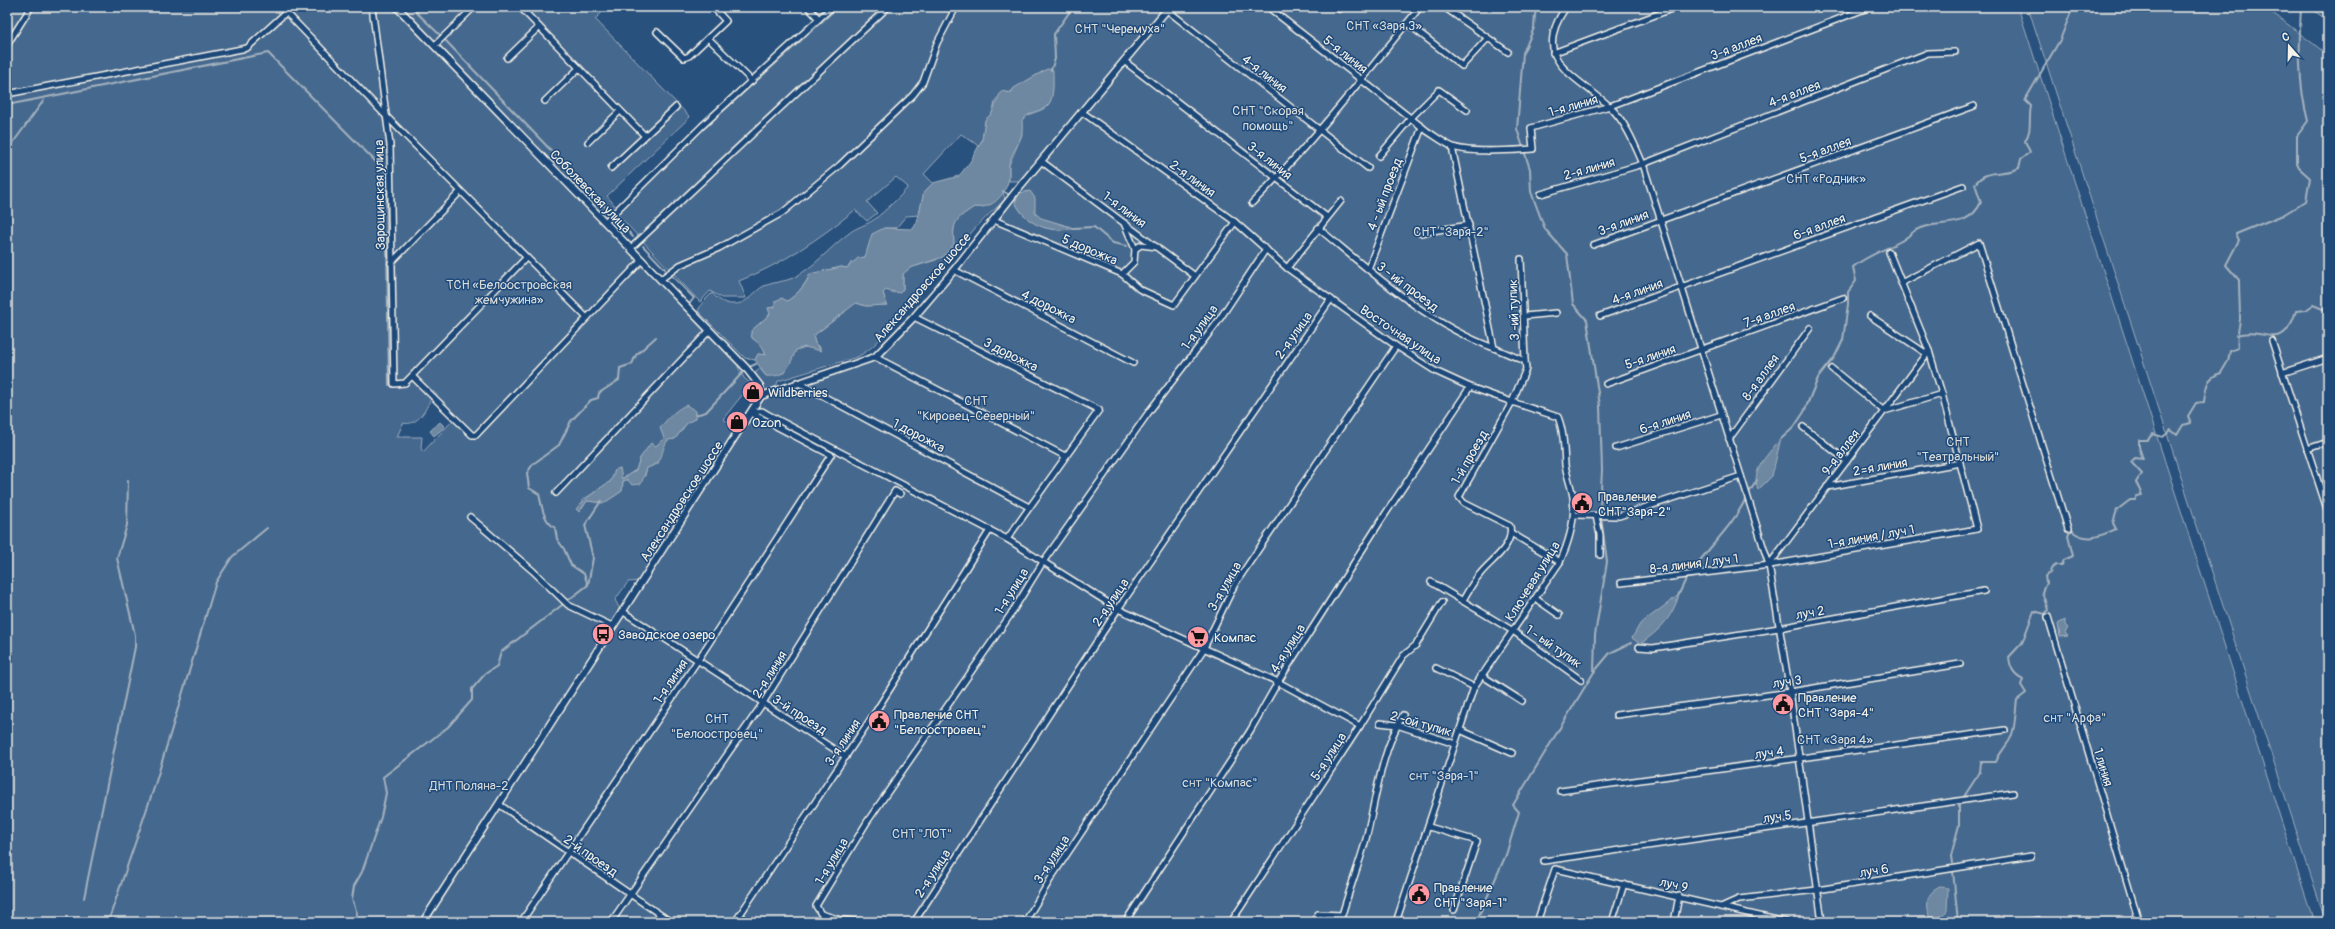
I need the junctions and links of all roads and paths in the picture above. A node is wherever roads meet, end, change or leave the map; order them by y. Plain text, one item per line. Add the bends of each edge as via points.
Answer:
1 (31, 7) edge
2 (281, 7) edge
3 (292, 7) edge
4 (372, 7) edge
5 (397, 7) edge
6 (474, 7) edge
7 (520, 7) edge
8 (714, 7) edge
9 (808, 7) edge
10 (832, 7) edge
11 (888, 7) edge
12 (956, 7) edge
13 (1268, 7) edge
14 (1420, 7) edge
15 (1444, 7) edge
16 (1566, 7) edge
17 (1677, 7) edge
18 (1870, 7) edge
19 (1168, 8) edge
20 (287, 12) junction
21 (819, 19) junction
22 (1407, 23) junction
23 (539, 27) junction
24 (657, 32) dead end
25 (709, 39) junction
26 (1487, 39) junction
27 (7, 45) edge
28 (435, 45) junction
29 (1508, 52) dead end
30 (1955, 52) dead end
31 (1553, 53) junction
32 (507, 58) dead end
33 (1124, 61) junction
34 (579, 68) junction
35 (1361, 79) junction
36 (752, 81) junction
37 (7, 94) edge
38 (545, 101) dead end
39 (1610, 106) junction
40 (1974, 106) dead end
41 (676, 107) dead end
42 (1466, 110) dead end
43 (620, 111) junction
44 (1082, 112) junction
45 (387, 117) junction
46 (1411, 118) junction
47 (1422, 127) junction
48 (1318, 129) junction
49 (645, 136) junction
50 (588, 142) dead end
51 (1452, 147) junction
52 (1379, 156) dead end
53 (1041, 161) junction
54 (1643, 164) junction
55 (611, 168) dead end
56 (1368, 168) dead end
57 (1276, 178) junction
58 (1963, 186) dead end
59 (460, 192) junction
60 (1541, 194) dead end
61 (1341, 201) dead end
62 (1252, 203) dead end
63 (1327, 217) junction
64 (994, 220) junction
65 (1124, 221) junction
66 (1661, 221) junction
67 (606, 222) junction
68 (1235, 222) junction
69 (1469, 225) junction
70 (1318, 228) junction
71 (1420, 233) dead end
72 (1593, 245) dead end
73 (631, 248) junction
74 (1158, 248) junction
75 (1135, 249) junction
76 (1266, 249) junction
77 (1889, 252) dead end
78 (526, 258) junction
79 (1521, 258) dead end
80 (642, 260) junction
81 (391, 263) junction
82 (1287, 268) junction
83 (1368, 269) junction
84 (954, 270) junction
85 (1122, 274) junction
86 (1195, 276) junction
87 (661, 279) junction
88 (1901, 283) junction
89 (1681, 287) junction
90 (1843, 298) dead end
91 (1331, 299) junction
92 (1556, 313) dead end
93 (1525, 316) junction
94 (1600, 316) dead end
95 (1870, 316) dead end
96 (914, 317) junction
97 (587, 318) junction
98 (1810, 328) dead end
99 (709, 331) junction
100 (2272, 341) dead end
101 (1396, 346) junction
102 (1494, 348) junction
103 (1702, 350) junction
104 (1928, 353) junction
105 (875, 357) junction
106 (2328, 358) edge
107 (1525, 361) junction
108 (1133, 362) dead end
109 (1832, 369) dead end
110 (2282, 373) junction
111 (412, 376) junction
112 (797, 382) junction
113 (1606, 384) dead end
114 (1470, 388) junction
115 (1942, 394) junction
116 (761, 396) junction
117 (1512, 402) junction
118 (1884, 411) junction
119 (751, 412) junction
120 (1721, 415) junction
121 (1803, 427) dead end
122 (1729, 439) junction
123 (2328, 442) edge
124 (1616, 448) dead end
125 (2307, 449) junction
126 (1065, 456) junction
127 (1847, 461) junction
128 (1960, 463) junction
129 (1742, 476) junction
130 (1827, 487) junction
131 (556, 492) dead end
132 (898, 492) dead end
133 (1029, 507) junction
134 (2328, 512) edge
135 (1574, 515) junction
136 (1599, 516) junction
137 (470, 518) dead end
138 (2068, 529) dead end
139 (990, 530) junction
140 (1511, 533) junction
141 (1008, 540) junction
142 (1600, 555) dead end
143 (1043, 562) junction
144 (1560, 562) junction
145 (1769, 565) junction
146 (1431, 582) dead end
147 (1621, 583) dead end
148 (1984, 591) dead end
149 (1536, 599) junction
150 (1463, 600) junction
151 (1442, 602) dead end
152 (1118, 609) junction
153 (622, 611) junction
154 (1558, 615) dead end
155 (2048, 617) dead end
156 (612, 626) junction
157 (1779, 628) junction
158 (1513, 631) junction
159 (1639, 647) dead end
160 (1203, 649) junction
161 (698, 660) junction
162 (1960, 664) dead end
163 (1436, 668) dead end
164 (1481, 675) junction
165 (1581, 680) dead end
166 (1278, 682) junction
167 (1474, 687) junction
168 (1790, 692) junction
169 (1522, 701) dead end
170 (763, 703) junction
171 (1403, 715) dead end
172 (1616, 715) dead end
173 (1380, 723) dead end
174 (1397, 725) junction
175 (1360, 726) junction
176 (1460, 730) junction
177 (2005, 730) dead end
178 (1455, 744) junction
179 (1512, 753) dead end
180 (846, 757) junction
181 (1799, 759) junction
182 (1560, 791) dead end
183 (2014, 793) dead end
184 (500, 805) junction
185 (1809, 822) junction
186 (1429, 827) junction
187 (568, 852) junction
188 (2031, 856) dead end
189 (1544, 861) dead end
190 (1624, 884) junction
191 (1818, 890) junction
192 (630, 895) junction
193 (1679, 896) junction
194 (1721, 906) junction
195 (1454, 910) dead end
196 (1761, 916) junction
197 (2038, 920) dead end
198 (423, 922) edge
199 (521, 922) edge
200 (611, 922) edge
201 (671, 922) edge
202 (735, 922) edge
203 (866, 922) edge
204 (914, 922) edge
205 (1025, 922) edge
206 (1125, 922) edge
207 (1231, 922) edge
208 (1313, 922) edge
209 (1396, 922) edge
210 (1537, 922) edge
211 (1612, 922) edge
212 (1674, 922) edge
213 (1758, 922) edge
214 (1786, 922) edge
215 (1822, 922) edge
216 (2027, 922) edge
217 (2139, 922) edge

1 - 27 street
2 - 20 street
3 - 20 street
4 - 45 street, Зарощинская улица
5 - 28 street, Соболевская улица
6 - 28 street
7 - 23 street
8 - 25 street via 726,21
9 - 21 street
10 - 21 street
11 - 73 street
12 - 87 street via 923,82 913,95 840,165 782,213 719,248 680,265
13 - 35 street, 5-я линия
14 - 22 street
15 - 26 street
16 - 31 street via 1556,22
17 - 31 street
18 - 39 street, 3-я аллея
19 - 33 street, Александровское шоссе
19 - 48 street, 4-я линия
20 - 37 street via 247,48
20 - 45 street
21 - 36 street
22 - 26 street via 1462,66
22 - 35 street
23 - 32 street
23 - 34 street
24 - 25 street via 684,58
25 - 36 street
26 - 29 street
28 - 67 street, Соболевская улица
30 - 54 street, 4-я аллея via 1928,53
31 - 39 street via 1559,64
33 - 44 street, Александровское шоссе
33 - 57 street, 3-я линия
34 - 38 street
34 - 43 street
35 - 46 street, 5-я линия
35 - 48 street
36 - 67 street
39 - 51 street, 1-я линия via 1531,128 1533,149
39 - 54 street via 1627,127
40 - 66 street, 5-я аллея
41 - 49 street
42 - 46 street via 1439,90
43 - 49 street
43 - 50 street
44 - 53 street, Александровское шоссе
44 - 68 street, 2-я линия
45 - 59 street
45 - 81 street, Зарощинская улица via 392,176
46 - 47 street, 5-я линия
46 - 52 street
47 - 51 street, 5-я линия
47 - 83 street, 4 - ый проезд
48 - 56 street, 4-я линия
48 - 57 street
49 - 55 street
51 - 69 street
53 - 64 street, Александровское шоссе
53 - 65 street, 1-я линия
54 - 60 street, 2-я линия
54 - 66 street
57 - 62 street
57 - 63 street, 3-я линия
58 - 89 street, 6-я аллея
59 - 78 street
59 - 81 street
61 - 63 street
63 - 70 street
64 - 84 street, Александровское шоссе
64 - 85 street, 5 дорожка
65 - 74 street, 1-я линия
65 - 75 street
66 - 72 street, 3-я линия
66 - 89 street
67 - 73 street, Соболевская улица
68 - 76 street, 2-я линия
68 - 86 street
69 - 71 street
69 - 102 street
70 - 82 street
70 - 83 street, 3 - ий проезд
73 - 80 street, Соболевская улица
74 - 75 street via 1141,245
74 - 86 street, 1-я линия
75 - 85 street via 1134,262
76 - 82 street, 2-я линия
76 - 143 street, 1-я улица via 1217,323 1151,409
77 - 88 street
78 - 97 street
78 - 111 street
79 - 93 street, 3 -ий тупик
80 - 87 street, Соболевская улица
80 - 97 street
81 - 111 street, Зарощинская улица via 394,384 405,383
82 - 91 street, Восточная улица
83 - 102 street, 3 - ий проезд via 1405,300 1438,321
84 - 96 street, Александровское шоссе
84 - 108 street, 4 дорожка
85 - 86 street, 5 дорожка via 1139,289 1174,305
87 - 99 street, Соболевская улица
88 - 104 street
88 - 138 street via 1979,243
89 - 94 street, 4-я линия
89 - 103 street
90 - 103 street, 7-я аллея
91 - 101 street, Восточная улица
91 - 152 street, 2-я улица
92 - 93 street
93 - 107 street, 3 -ий тупик
95 - 104 street
96 - 105 street, Александровское шоссе
96 - 126 street, 3 дорожка via 1098,410
97 - 111 street via 476,435 472,435
98 - 122 street, 8-я аллея
99 - 116 street, Соболевская улица via 753,377 760,386
99 - 131 street
100 - 110 street
101 - 114 street, Восточная улица via 1435,371
101 - 160 street, 3-я улица via 1236,584
102 - 107 street
103 - 113 street, 5-я линия
103 - 120 street
104 - 115 street
104 - 118 street, 9-я аллея
105 - 112 street, Александровское шоссе
105 - 126 street
106 - 110 street
107 - 117 street via 1526,369
109 - 118 street
110 - 125 street
112 - 116 street, Александровское шоссе
112 - 133 street, 1 дорожка
114 - 117 street, Восточная улица
114 - 166 street, 4-я улица via 1380,522
115 - 118 street
115 - 128 street
116 - 119 street, Александровское шоссе
117 - 135 street, Ключевая улица via 1558,416 1562,426 1567,480 1573,496
117 - 140 street, 1-й проезд via 1459,497 1464,503 1510,526
118 - 127 street, 9-я аллея
119 - 139 street via 762,411
119 - 153 street, Александровское шоссе
119 - 161 street, 1-я линия via 831,455
120 - 122 street
120 - 124 street, 6-я линия
121 - 127 street
122 - 129 street
123 - 125 street
125 - 134 street
126 - 133 street
127 - 130 street, 9-я аллея
128 - 130 street, 2=я линия
128 - 145 street, 1-я линия / луч 1 via 1977,528
129 - 136 street via 1626,514
129 - 145 street
130 - 145 street, 9-я аллея
132 - 170 street, 2-я линия
133 - 141 street
135 - 136 street
135 - 144 street, Ключевая улица via 1569,542
136 - 142 street
137 - 156 street via 533,571 568,605
139 - 141 street
139 - 180 street, 3-я линия
140 - 144 street
140 - 150 street via 1500,554 1480,574
141 - 143 street
143 - 152 street
143 - 203 street, 1-я улица via 1011,614 867,822 816,906 821,914 841,920
144 - 149 street, Ключевая улица
145 - 147 street, 8-я линия / луч 1
145 - 157 street
146 - 150 street, 1 - ый тупик
148 - 157 street, луч 2
149 - 154 street
149 - 158 street, Ключевая улица
150 - 158 street, 1 - ый тупик
151 - 175 street, 5-я улица via 1416,645 1403,656
152 - 160 street
152 - 204 street, 2-я улица
153 - 156 street, Александровское шоссе
153 - 161 street, 3-й проезд
155 - 217 street, 1 линия
156 - 184 street, Александровское шоссе
157 - 159 street, луч 2 via 1653,648
157 - 168 street
158 - 164 street, Ключевая улица
158 - 165 street, 1 - ый тупик
160 - 166 street
160 - 205 street, 3-я улица via 1053,875
161 - 170 street, 3-й проезд
161 - 187 street, 1-я линия
162 - 168 street, луч 3
163 - 167 street
164 - 167 street, Ключевая улица
164 - 169 street
166 - 175 street
166 - 206 street, 4-я улица via 1250,732
167 - 176 street, Ключевая улица
168 - 172 street, луч 3
168 - 181 street
170 - 180 street, 3-й проезд
170 - 192 street, 2-я линия
171 - 174 street
173 - 174 street, 2 -ой тупик
174 - 178 street, 2 -ой тупик
174 - 208 street via 1378,780 1365,843 1342,915 1318,914
175 - 207 street, 5-я улица
176 - 178 street, Ключевая улица
176 - 179 street
177 - 181 street, луч 4
178 - 186 street, Ключевая улица
180 - 202 street, 3-я линия
181 - 182 street, луч 4
181 - 185 street
183 - 185 street, луч 5
184 - 187 street, 2-й проезд
184 - 198 street, Александровское шоссе
185 - 189 street, луч 5
185 - 191 street
186 - 195 street via 1477,841
186 - 209 street, Ключевая улица
187 - 192 street, 2-й проезд
187 - 199 street, 1-я линия
188 - 191 street, луч 6
190 - 193 street, луч 9
190 - 210 street, луч 9 via 1555,869
190 - 211 street
191 - 194 street, луч 6 via 1739,898
191 - 215 street
192 - 200 street, 2-я линия
192 - 201 street, 2-й проезд
193 - 194 street, луч 9
193 - 212 street
194 - 196 street, луч 9
196 - 213 street
196 - 214 street, луч 9
197 - 216 street

